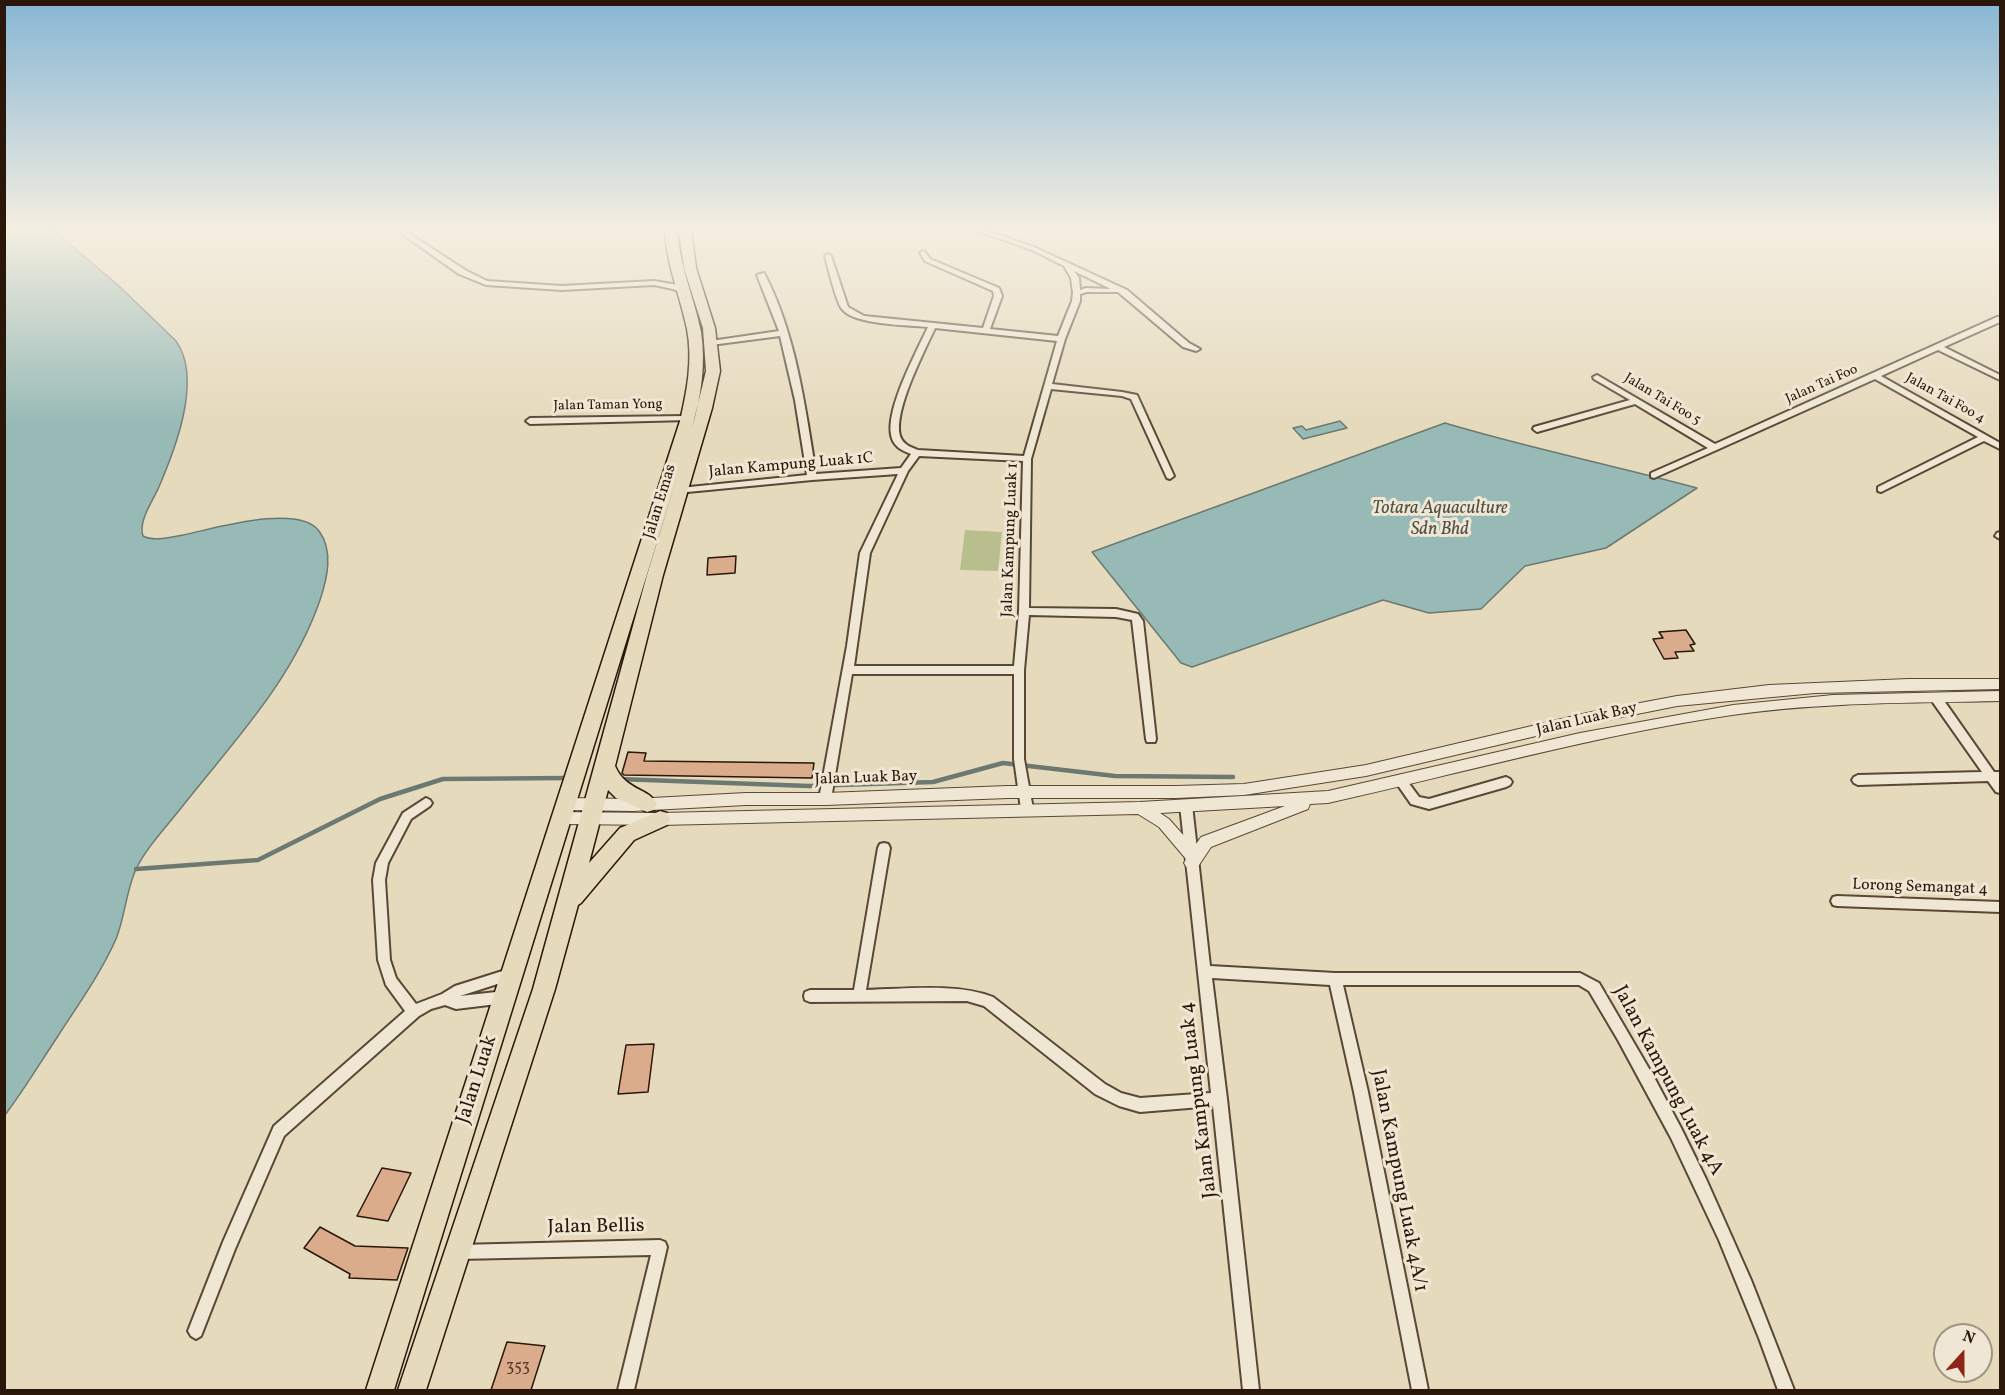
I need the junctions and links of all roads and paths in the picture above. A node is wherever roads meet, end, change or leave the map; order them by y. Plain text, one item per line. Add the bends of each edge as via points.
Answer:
1 (683, 294) edge
2 (699, 294) edge
3 (771, 294) edge
4 (841, 294) edge
5 (997, 294) edge
6 (1077, 294) edge
7 (1126, 294) edge
8 (1998, 322) edge
9 (932, 326) junction
10 (986, 331) junction
11 (784, 333) junction
12 (1061, 339) junction
13 (711, 343) junction
14 (1940, 348) junction
15 (1196, 349) dead end
16 (1876, 376) junction
17 (1597, 377) dead end
18 (2001, 378) edge
19 (1049, 386) junction
20 (1636, 401) junction
21 (686, 417) junction
22 (530, 421) dead end
23 (1537, 429) dead end
24 (1985, 437) junction
25 (2001, 446) edge
26 (1713, 447) junction
27 (917, 453) junction
28 (1028, 459) junction
29 (904, 471) junction
30 (1654, 475) dead end
31 (1170, 476) dead end
32 (812, 477) junction
33 (1881, 489) dead end
34 (680, 491) junction
35 (1024, 611) junction
36 (847, 670) junction
37 (1019, 670) junction
38 (2001, 684) edge
39 (2001, 696) edge
40 (1936, 698) junction
41 (1151, 739) dead end
42 (606, 776) junction
43 (1996, 776) edge
44 (573, 777) joint
45 (1858, 780) dead end
46 (1401, 781) junction
47 (1506, 782) dead end
48 (1022, 784) junction
49 (2001, 789) edge
50 (1168, 791) junction
51 (1202, 791) junction
52 (1328, 798) junction
53 (825, 799) junction
54 (426, 804) dead end
55 (1186, 805) junction
56 (1140, 808) junction
57 (1027, 809) junction
58 (563, 811) junction
59 (654, 812) junction
60 (592, 813) junction
61 (884, 848) dead end
62 (1191, 859) junction
63 (1837, 901) dead end
64 (570, 903) junction
65 (2001, 907) edge
66 (1205, 972) junction
67 (1335, 979) junction
68 (508, 986) junction
69 (810, 996) dead end
70 (859, 996) junction
71 (445, 999) junction
72 (414, 1012) junction
73 (1220, 1099) junction
74 (458, 1252) junction
75 (196, 1331) dead end
76 (380, 1390) edge
77 (412, 1390) edge
78 (626, 1390) edge
79 (1251, 1390) edge
80 (1420, 1390) edge
81 (1786, 1390) edge

1 - 21 main road, Jalan Emas via 696,345 697,373
2 - 13 main road, Jalan Emas
3 - 11 street
4 - 9 street via 845,308 863,318
5 - 10 street
6 - 12 street, Jalan Kampung Luak 1
7 - 15 street via 1186,345
8 - 14 street, Jalan Tai Foo
9 - 10 street
9 - 27 street via 897,410 894,431 899,444
10 - 12 street
11 - 13 street
11 - 32 street
12 - 19 street, Jalan Kampung Luak 1
13 - 34 main road, Jalan Emas via 710,389
14 - 16 street, Jalan Tai Foo
14 - 18 street
16 - 24 street, Jalan Tai Foo 4
16 - 26 street, Jalan Tai Foo
17 - 20 street, Jalan Tai Foo 5
19 - 28 street, Jalan Kampung Luak 1
19 - 31 street via 1134,397
20 - 23 street
20 - 26 street, Jalan Tai Foo 5
21 - 22 street, Jalan Taman Yong
21 - 44 main road, Jalan Emas
24 - 25 street, Jalan Tai Foo 4
24 - 33 street
26 - 30 street, Jalan Tai Foo
27 - 28 street
27 - 29 street
28 - 35 street, Jalan Kampung Luak 1
29 - 32 street, Jalan Kampung Luak 1C
29 - 36 street via 865,553
32 - 34 street, Jalan Kampung Luak 1C
34 - 42 main road, Jalan Emas via 655,575
35 - 37 street, Jalan Kampung Luak 1
35 - 41 street via 1135,617
36 - 37 street
36 - 53 street
37 - 48 street, Jalan Kampung Luak 1
38 - 51 street, Jalan Luak Bay via 1867,685 1729,693 1632,708 1346,776 1272,787
39 - 40 street, Jalan Luak Bay
40 - 43 street
40 - 46 street, Jalan Luak Bay via 1788,703 1731,710 1640,726
42 - 59 main road
42 - 60 main road, Jalan Luak
43 - 45 street
43 - 49 street
44 - 58 main road, Jalan Luak
46 - 47 street via 1415,801 1429,804
46 - 52 street, Jalan Luak Bay
48 - 50 street, Jalan Luak Bay
48 - 53 street, Jalan Luak Bay
48 - 57 street, Jalan Kampung Luak 1
50 - 51 street, Jalan Luak Bay
50 - 55 street
51 - 55 street
52 - 55 street, Jalan Luak Bay
52 - 62 street via 1223,833 1206,842
53 - 59 street, Jalan Luak Bay via 747,799
54 - 72 street via 407,816 382,863 379,880 384,960 391,981
55 - 56 street, Jalan Luak Bay
55 - 62 street, Jalan Kampung Luak 4
56 - 57 street, Jalan Luak Bay
56 - 62 street via 1164,823
57 - 59 street, Jalan Luak Bay
58 - 60 street, Jalan Luak Bay
58 - 68 main road, Jalan Luak
59 - 60 street, Jalan Luak Bay
59 - 64 main road via 627,834
60 - 64 main road, Jalan Luak
61 - 70 street
62 - 66 street, Jalan Kampung Luak 4
63 - 65 street, Lorong Semangat 4
64 - 74 main road, Jalan Luak
66 - 67 street, Jalan Kampung Luak 4A
66 - 73 street, Jalan Kampung Luak 4
67 - 80 street, Jalan Kampung Luak 4A/1
67 - 81 street, Jalan Kampung Luak 4A via 1580,979 1594,987 1686,1150
68 - 71 street via 454,992
68 - 71 street via 456,1003
68 - 76 main road, Jalan Luak
69 - 70 street
70 - 73 street via 967,995 988,1001 1100,1089 1119,1099 1140,1105
71 - 72 street
72 - 75 street via 279,1131
73 - 79 street, Jalan Kampung Luak 4
74 - 77 main road, Jalan Luak
74 - 78 street, Jalan Bellis via 660,1247

